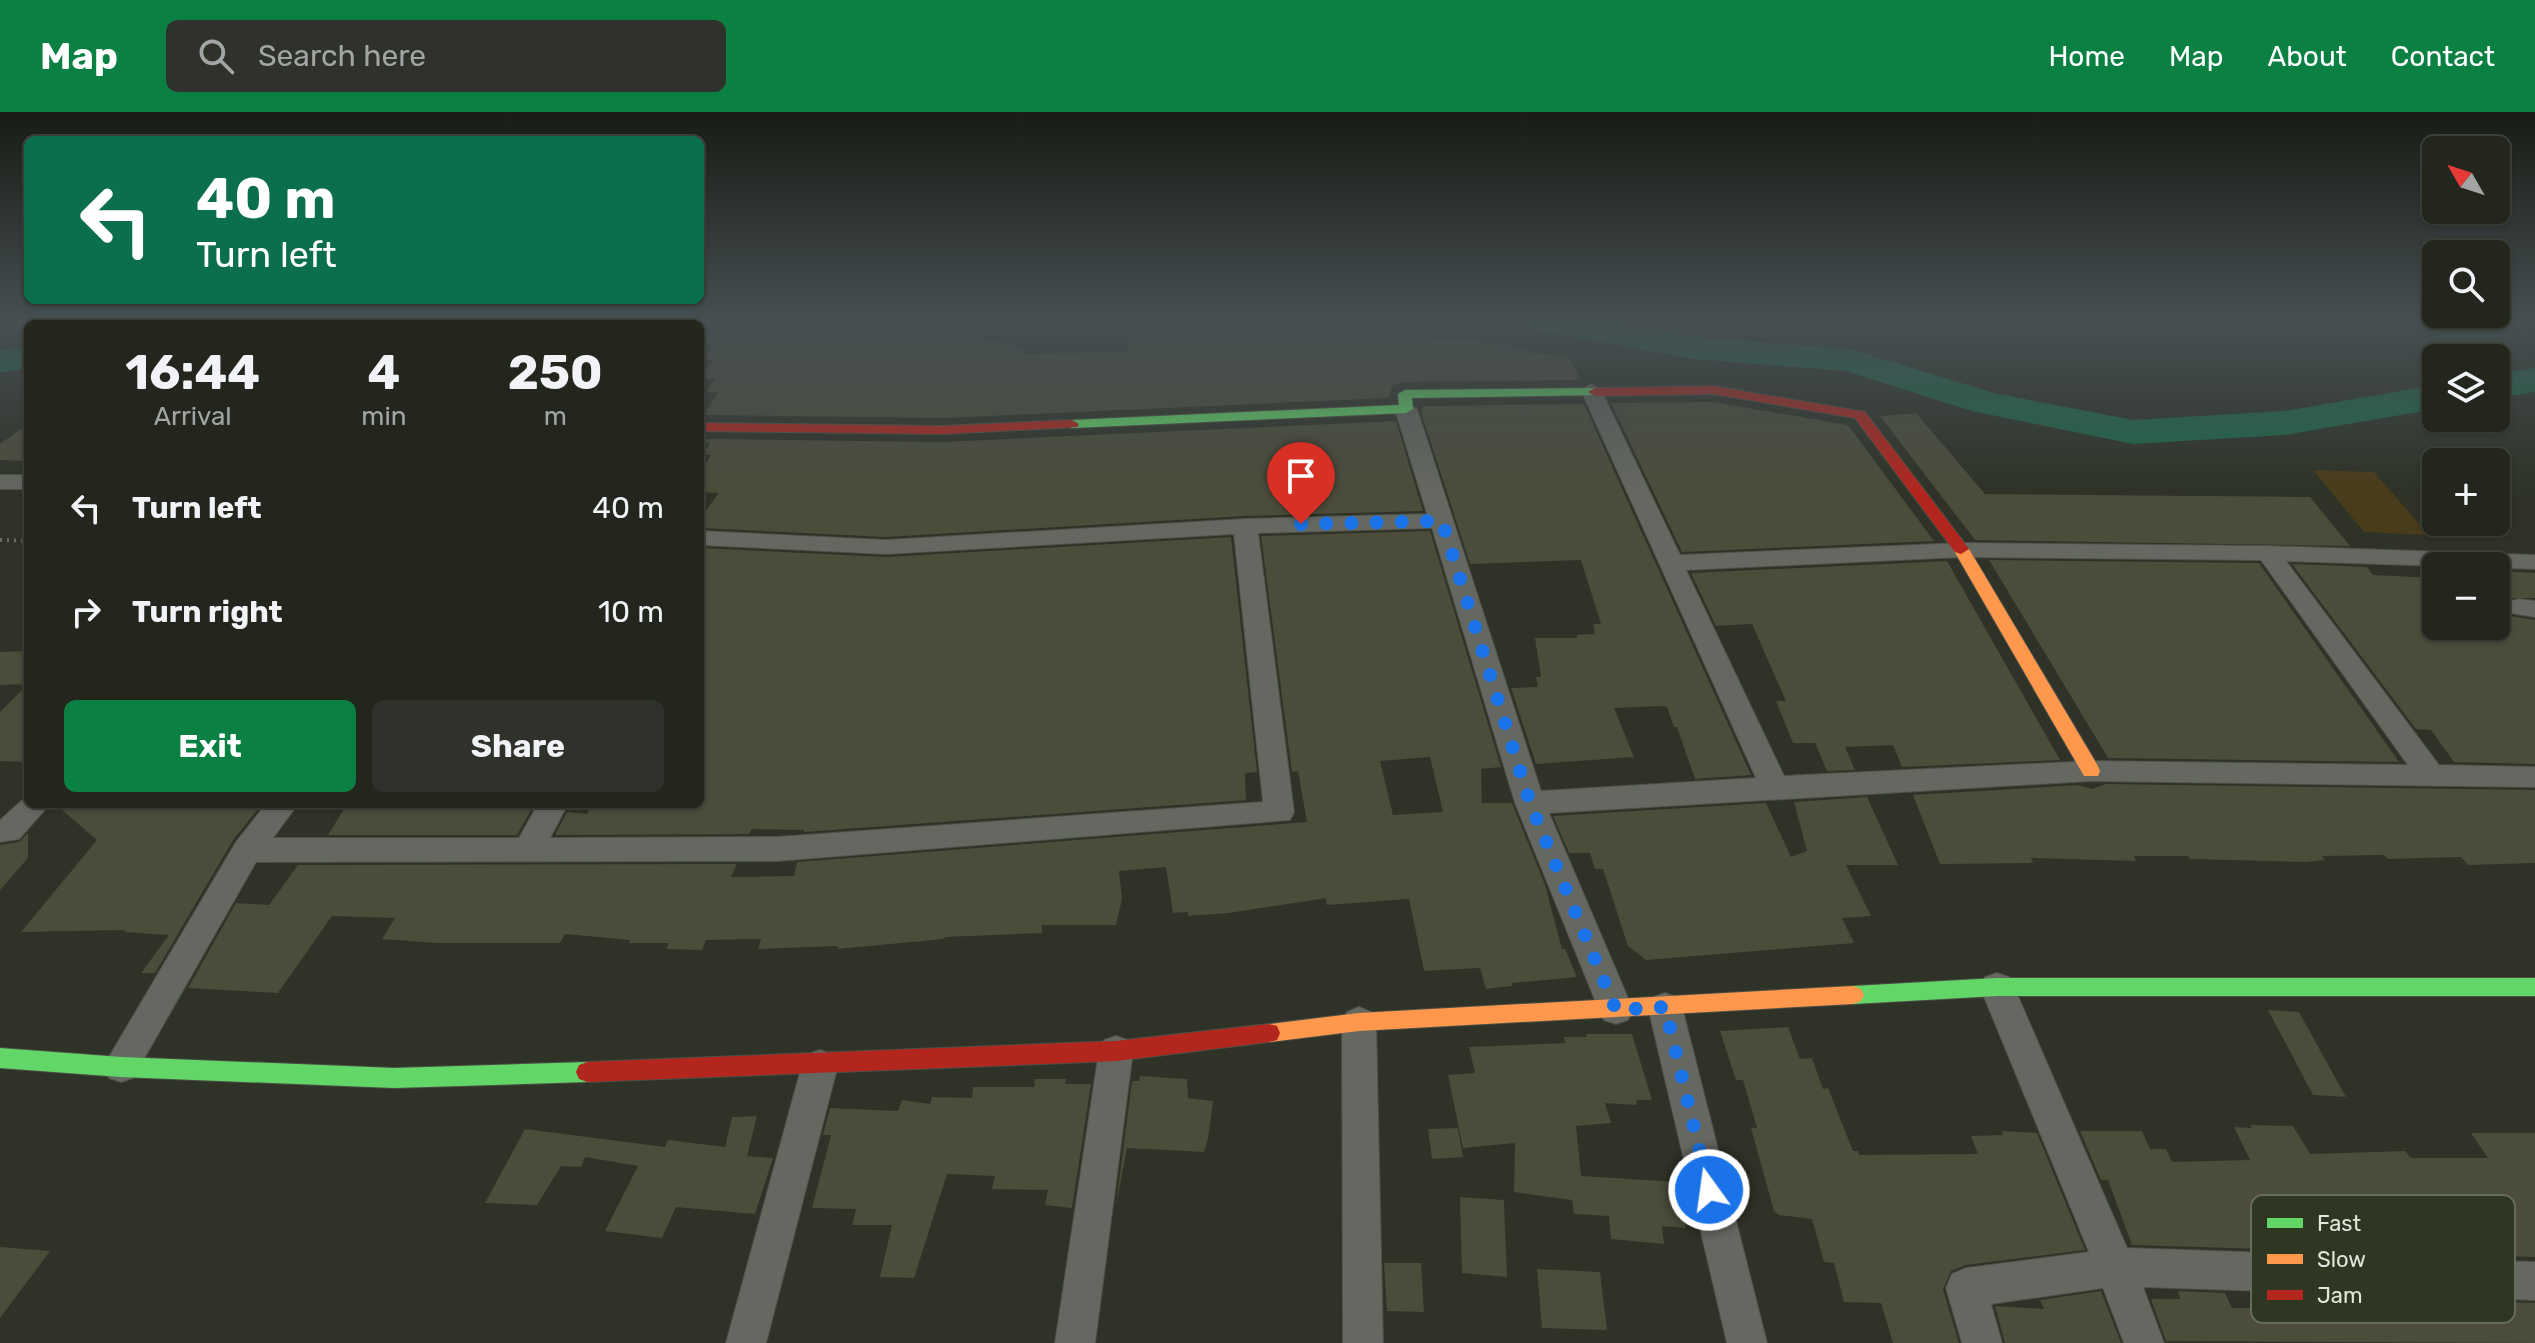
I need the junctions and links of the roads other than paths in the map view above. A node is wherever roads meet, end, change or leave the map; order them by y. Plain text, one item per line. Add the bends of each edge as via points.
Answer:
1 (1591, 390) junction
2 (1406, 409) junction
3 (704, 427) edge
4 (0, 482) edge
5 (24, 482) edge
6 (1442, 521) junction
7 (1245, 526) junction
8 (704, 538) edge
9 (1962, 550) junction
10 (2268, 553) junction
11 (2535, 562) edge
12 (1672, 563) junction
13 (2091, 771) junction
14 (2429, 773) junction
15 (2535, 777) edge
16 (1775, 788) junction
17 (1530, 803) junction
18 (31, 808) edge
19 (280, 808) edge
20 (551, 808) edge
21 (0, 831) edge
22 (529, 848) junction
23 (247, 850) junction
24 (1997, 987) junction
25 (2535, 987) edge
26 (1665, 1007) junction
27 (1616, 1010) junction
28 (1359, 1022) junction
29 (1116, 1051) junction
30 (0, 1058) edge
31 (820, 1065) junction
32 (121, 1067) junction
33 (2117, 1267) junction
34 (2251, 1271) edge
35 (2515, 1280) edge
36 (2535, 1281) edge
37 (746, 1343) edge
38 (1075, 1343) edge
39 (1363, 1343) edge
40 (1747, 1343) edge
41 (1982, 1343) edge
42 (2144, 1343) edge

1 - 2 street via 1405,394
1 - 9 street via 1713,390 1860,415
1 - 12 street
2 - 3 street via 943,430
2 - 6 street
4 - 5 street
6 - 7 street
6 - 17 street
7 - 8 street via 886,547
7 - 22 street via 1279,812 777,849
9 - 10 street
9 - 12 street
9 - 13 street
10 - 11 street
10 - 14 street
12 - 16 street
13 - 14 street
13 - 16 street
14 - 15 street
16 - 17 street
17 - 27 street
18 - 21 street via 8,831
19 - 23 street
20 - 22 street
22 - 23 street
23 - 32 street
24 - 25 street
24 - 26 street
24 - 33 street
26 - 27 street
26 - 40 street
27 - 28 street
28 - 29 street
28 - 39 street
29 - 31 street
29 - 38 street
30 - 32 street
31 - 32 street via 394,1078
31 - 37 street
33 - 34 street
33 - 41 street via 1966,1288
33 - 42 street
35 - 36 street

